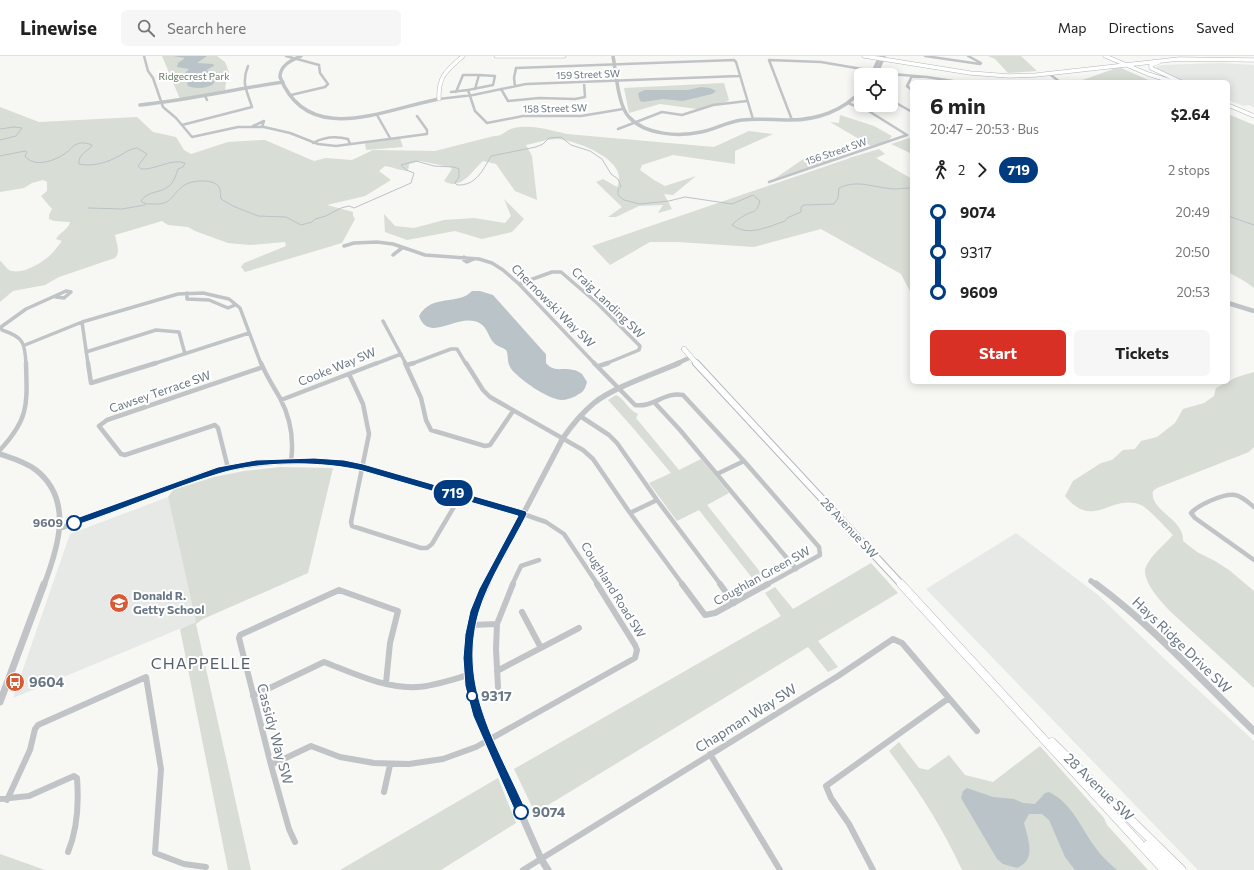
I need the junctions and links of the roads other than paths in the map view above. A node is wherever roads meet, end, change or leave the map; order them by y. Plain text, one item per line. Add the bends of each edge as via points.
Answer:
1 (144, 56) edge
2 (286, 56) edge
3 (301, 56) edge
4 (463, 56) edge
5 (496, 56) edge
6 (564, 56) edge
7 (613, 56) edge
8 (864, 56) edge
9 (925, 56) edge
10 (968, 56) edge
11 (1105, 56) edge
12 (882, 57) edge
13 (295, 58) junction
14 (1201, 58) edge
15 (1254, 61) edge
16 (1160, 62) junction
17 (1132, 63) junction
18 (1124, 64) junction
19 (615, 65) junction
20 (248, 66) dead end
21 (879, 68) edge
22 (854, 69) edge
23 (898, 72) edge
24 (1048, 73) junction
25 (479, 75) junction
26 (739, 76) junction
27 (912, 76) junction
28 (910, 80) edge
29 (910, 80) edge
30 (942, 80) edge
31 (1057, 80) edge
32 (1168, 80) edge
33 (1176, 80) edge
34 (618, 81) junction
35 (283, 82) junction
36 (584, 82) junction
37 (515, 86) junction
38 (244, 88) junction
39 (910, 88) edge
40 (476, 89) junction
41 (501, 89) junction
42 (468, 90) junction
43 (451, 92) dead end
44 (456, 92) junction
45 (291, 94) junction
46 (205, 96) junction
47 (469, 96) junction
48 (439, 99) junction
49 (854, 99) edge
50 (207, 100) dead end
51 (747, 101) junction
52 (161, 104) junction
53 (850, 104) junction
54 (898, 104) edge
55 (140, 105) dead end
56 (1230, 105) edge
57 (623, 109) junction
58 (910, 111) edge
59 (376, 115) junction
60 (1254, 115) edge
61 (417, 116) dead end
62 (753, 119) junction
63 (792, 120) junction
64 (635, 123) junction
65 (182, 125) junction
66 (254, 126) junction
67 (262, 127) junction
68 (618, 129) dead end
69 (390, 138) junction
70 (313, 143) junction
71 (350, 144) junction
72 (769, 182) dead end
73 (344, 246) dead end
74 (402, 248) junction
75 (393, 255) dead end
76 (519, 284) junction
77 (187, 293) junction
78 (56, 297) dead end
79 (1230, 304) edge
80 (236, 305) junction
81 (1254, 311) edge
82 (383, 321) dead end
83 (82, 322) junction
84 (249, 333) junction
85 (25, 345) junction
86 (684, 349) dead end
87 (86, 352) junction
88 (185, 354) junction
89 (400, 354) junction
90 (691, 357) junction
91 (407, 365) junction
92 (599, 366) junction
93 (263, 367) junction
94 (349, 374) junction
95 (619, 388) junction
96 (281, 400) junction
97 (654, 402) junction
98 (513, 411) junction
99 (580, 416) junction
100 (563, 438) junction
101 (0, 450) edge
102 (0, 454) edge
103 (291, 461) junction
104 (744, 461) junction
105 (228, 468) junction
106 (363, 468) junction
107 (717, 474) junction
108 (461, 496) junction
109 (657, 500) junction
110 (1254, 507) edge
111 (630, 513) junction
112 (523, 514) junction
113 (61, 528) junction
114 (538, 560) dead end
115 (1254, 560) edge
116 (796, 569) junction
117 (1091, 581) dead end
118 (734, 603) junction
119 (522, 612) dead end
120 (472, 624) junction
121 (497, 624) junction
122 (579, 628) dead end
123 (541, 648) junction
124 (497, 671) junction
125 (468, 675) junction
126 (386, 683) junction
127 (498, 687) dead end
128 (253, 696) junction
129 (949, 698) junction
130 (0, 702) edge
131 (1015, 707) junction
132 (977, 731) dead end
133 (1254, 731) edge
134 (489, 740) junction
135 (710, 754) junction
136 (270, 765) junction
137 (390, 765) junction
138 (384, 792) dead end
139 (0, 800) edge
140 (7, 800) junction
141 (1113, 814) junction
142 (295, 842) dead end
143 (68, 852) dead end
144 (541, 859) junction
145 (206, 867) dead end
146 (523, 870) edge
147 (548, 870) edge
148 (780, 870) edge
149 (873, 870) edge
150 (1164, 870) edge
151 (1172, 870) edge
152 (1182, 870) edge

1 - 52 street
2 - 13 street
3 - 13 street
4 - 48 main road via 440,83
5 - 6 main road
7 - 19 street
8 - 12 main road
9 - 10 street via 981,63
11 - 18 main road
12 - 21 street
12 - 24 main road via 989,75 1019,76
13 - 35 street via 281,71 280,77
13 - 45 street via 319,65 327,86
14 - 15 main road
14 - 15 main road
14 - 16 main road
14 - 17 main road
16 - 17 main road
16 - 33 main road via 1150,66 1155,71
17 - 18 main road
18 - 24 main road
18 - 32 main road
19 - 26 street via 735,61
19 - 34 street
19 - 37 street via 516,68
20 - 38 street via 244,76
22 - 63 street via 822,62 770,60
23 - 27 street
24 - 31 street
25 - 40 street
25 - 40 street via 496,76 493,85
25 - 44 street via 464,74
26 - 34 street, 159 Street SW
26 - 51 street
27 - 28 street
27 - 30 street
29 - 39 street via 907,86
34 - 36 street, 159 Street SW
34 - 57 street
35 - 38 street
35 - 45 street
36 - 37 street, 159 Street SW
36 - 41 street via 585,98 570,100 539,98 506,101
37 - 41 street, 159 Street SW
38 - 46 street
38 - 65 street via 252,107
40 - 42 street
41 - 47 street, 159 Street SW
42 - 44 street
42 - 47 street
43 - 44 street
45 - 59 street via 301,108 320,117 347,119
46 - 50 street
46 - 52 street
47 - 48 street, 159 Street SW
47 - 57 street, 158 Street SW via 475,111 488,123 517,116 581,116
48 - 59 street
49 - 53 street
51 - 62 street
51 - 64 street via 713,105 682,115 662,112
52 - 55 street
52 - 65 street
53 - 63 street via 818,116
53 - 72 street, 156 Street SW via 867,110 907,135
54 - 58 street
56 - 60 main road
57 - 64 street via 626,116
59 - 69 street
61 - 69 street via 428,130 427,134
62 - 63 street
62 - 64 street via 735,121 689,134 659,132
64 - 68 street
65 - 66 street via 193,137
66 - 67 street
66 - 67 street via 262,121
67 - 70 street via 290,133
69 - 71 street
70 - 71 street via 327,146
70 - 71 street via 321,138 344,138 348,139
73 - 74 street via 377,242
74 - 75 street
74 - 76 street, Chernowski Way SW via 425,255 464,258 467,262 474,258 492,263
76 - 92 street, Chernowski Way SW
76 - 92 street, Craig Landing SW via 552,272 561,272 640,346 639,350
77 - 80 street via 212,294 229,299
77 - 80 street via 188,299 209,300 228,308
77 - 83 street via 167,296
78 - 85 street via 26,309 2,326 1,329 16,335
79 - 81 street
80 - 84 street via 240,308
82 - 89 street
83 - 85 street
83 - 87 street
84 - 88 street
84 - 93 street
85 - 101 street via 26,412 18,429
86 - 90 main road, 28 Avenue SW
87 - 88 street via 156,330 179,332
87 - 88 street via 91,383
89 - 91 street
89 - 94 street, Cooke Way SW
90 - 95 street
90 - 131 main road, 28 Avenue SW
91 - 98 street, Coughlan Green SW via 457,349 486,393
91 - 98 street via 422,400 428,425 433,431 485,446 490,445
92 - 95 street, Chernowski Way SW
93 - 96 street
93 - 105 street, Cawsey Terrace SW via 107,420 100,426 121,454 125,455 215,425 218,428
94 - 96 street, Cooke Way SW
94 - 106 street via 363,404 368,427
95 - 97 street, Coughlan Green SW via 635,405 642,406
95 - 99 street via 602,397
96 - 103 street via 293,436
97 - 104 street, Coughlan Green SW via 674,394 683,395
97 - 107 street
98 - 100 street, Coughlan Green SW
99 - 100 street
99 - 109 street via 617,443
100 - 111 street, Coughlan Green SW via 591,458
100 - 112 street
102 - 113 street via 22,460 42,475 60,505
103 - 105 street
103 - 106 street via 334,462
104 - 107 street
104 - 116 street, Coughlan Green SW via 818,547 818,557
105 - 113 street via 193,478
106 - 108 street
106 - 108 street via 352,526 421,548 428,548 432,544
107 - 116 street
108 - 112 street
109 - 111 street
109 - 118 street
110 - 115 street via 1233,495 1211,501 1195,508 1191,513
111 - 118 street, Coughlan Green SW via 705,615 715,614
112 - 120 street via 482,592
112 - 134 street, Coughland Road SW via 546,522 564,534 635,645 637,655 631,662
113 - 130 street via 53,561
114 - 121 street via 521,566
116 - 118 street, Coughlan Green SW
117 - 133 street, Hays Ridge Drive SW via 1150,628
119 - 123 street
120 - 121 street
120 - 125 street via 467,658
121 - 124 street
122 - 123 street
123 - 124 street
124 - 127 street
125 - 126 street via 410,687
125 - 134 street via 478,716
126 - 128 street via 324,662
126 - 128 street, Cassidy Way SW via 390,643 398,611 337,590 240,635
128 - 136 street, Cassidy Way SW
129 - 132 street, Chapman Way SW
129 - 135 street, Chapman Way SW via 902,643 893,639 838,676
129 - 149 street via 826,786
131 - 141 main road, 28 Avenue SW
131 - 152 main road, 28 Avenue SW
134 - 137 street via 463,754 446,759
134 - 144 street
135 - 144 street, Chapman Way SW
135 - 148 street
136 - 137 street via 311,746 356,761
136 - 142 street, Cassidy Way SW
137 - 138 street
139 - 140 street
140 - 143 street via 43,791 70,777 77,778 79,802 74,839
140 - 145 street via 38,725 146,677 161,768 155,853 184,864
141 - 150 main road, 28 Avenue SW
141 - 151 main road
144 - 146 street, Chapman Way SW
144 - 147 street

